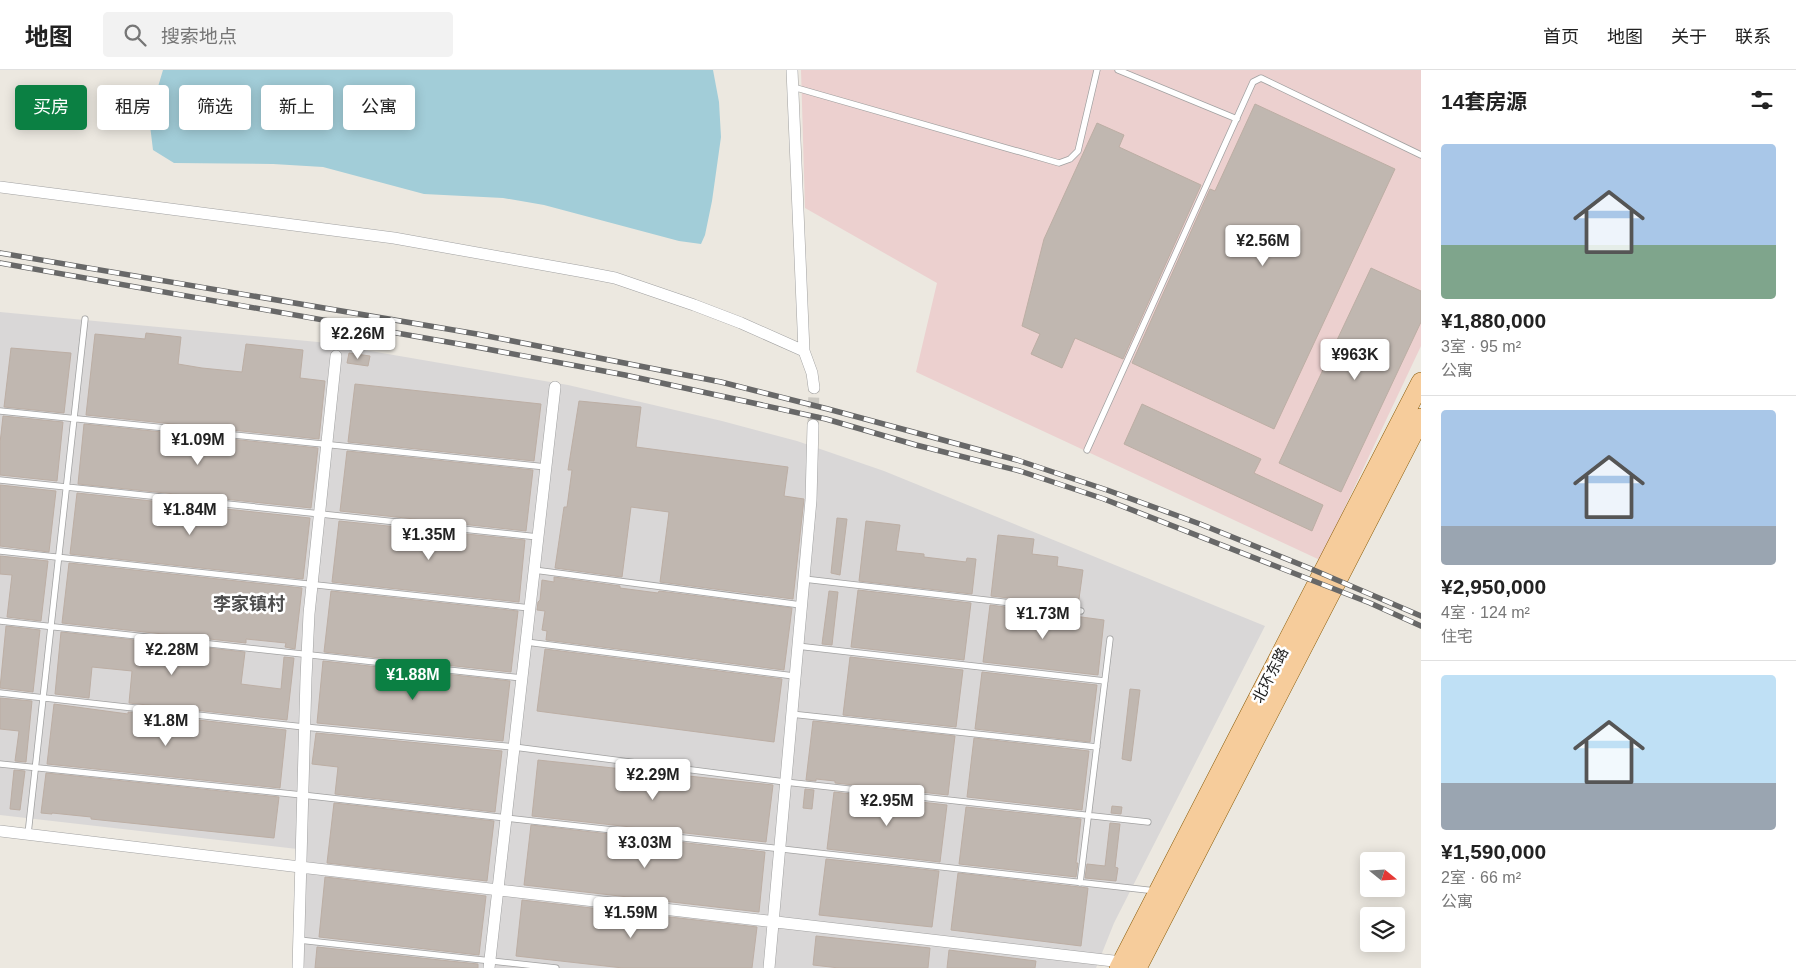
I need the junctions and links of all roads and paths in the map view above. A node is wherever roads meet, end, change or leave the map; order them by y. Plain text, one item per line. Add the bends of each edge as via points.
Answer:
1 (792, 70) edge
2 (1097, 70) edge
3 (1118, 70) edge
4 (793, 87) junction
5 (1237, 119) junction
6 (1421, 155) edge
7 (0, 187) edge
8 (85, 319) dead end
9 (804, 351) junction
10 (336, 356) dead end
11 (1421, 382) edge
12 (555, 387) dead end
13 (814, 388) tunnel mouth
14 (0, 411) edge
15 (74, 418) junction
16 (1421, 418) edge
17 (813, 425) tunnel mouth
18 (327, 444) junction
19 (1087, 450) dead end
20 (546, 467) junction
21 (0, 480) edge
22 (67, 487) junction
23 (320, 513) junction
24 (538, 536) junction
25 (0, 551) edge
26 (59, 557) junction
27 (534, 570) junction
28 (804, 579) junction
29 (312, 584) junction
30 (801, 605) junction
31 (530, 608) junction
32 (1081, 610) dead end
33 (0, 622) edge
34 (51, 627) junction
35 (1110, 639) dead end
36 (526, 642) junction
37 (797, 646) junction
38 (307, 656) junction
39 (794, 676) junction
40 (522, 678) junction
41 (1105, 680) junction
42 (0, 692) edge
43 (43, 697) junction
44 (791, 714) junction
45 (304, 727) junction
46 (514, 747) junction
47 (1097, 747) junction
48 (0, 764) edge
49 (35, 768) junction
50 (785, 782) junction
51 (302, 795) junction
52 (1088, 816) junction
53 (506, 818) junction
54 (1148, 822) dead end
55 (0, 831) edge
56 (28, 834) junction
57 (779, 849) junction
58 (300, 867) junction
59 (1080, 883) junction
60 (498, 890) junction
61 (1158, 892) junction
62 (773, 921) junction
63 (299, 940) junction
64 (489, 964) edge
65 (1126, 966) edge
66 (298, 968) edge
67 (556, 968) edge
68 (769, 968) edge

1 - 4 street
2 - 4 lane via 1078,150 1070,159 1059,163
3 - 5 lane
4 - 9 street
5 - 6 lane via 1253,82 1261,78
5 - 19 lane
7 - 9 street via 394,238 616,278 741,323
8 - 15 lane
9 - 13 street
10 - 18 street
11 - 61 main road, 北环东路
12 - 20 street
14 - 15 lane
15 - 18 lane
15 - 22 lane
16 - 65 main road, 北环东路
17 - 28 street
18 - 20 lane
18 - 23 street
20 - 24 street
21 - 22 lane
22 - 23 lane
22 - 26 lane
23 - 24 lane
23 - 29 street
24 - 27 street
25 - 26 lane
26 - 29 lane
26 - 34 lane
27 - 30 lane
27 - 31 street
28 - 30 street
28 - 32 lane
29 - 31 lane
29 - 38 street
30 - 37 street
31 - 36 street
33 - 34 lane
34 - 38 lane
34 - 43 lane
35 - 41 lane
36 - 39 lane
36 - 40 street
37 - 39 street
37 - 41 lane
38 - 40 lane
38 - 45 street
39 - 44 street
40 - 46 street
41 - 47 lane
42 - 43 lane
43 - 45 lane
43 - 49 lane
44 - 47 lane
44 - 50 street
45 - 46 lane
45 - 51 street
46 - 50 lane
46 - 53 street
47 - 52 lane
48 - 49 lane
49 - 51 lane
49 - 56 lane
50 - 52 lane
50 - 57 street
51 - 53 lane
51 - 58 street
52 - 54 lane
52 - 59 lane
53 - 57 lane
53 - 60 street
55 - 56 street
56 - 58 street
57 - 59 lane
57 - 62 street
58 - 60 street
58 - 63 street
59 - 61 lane
60 - 62 street
60 - 64 street
61 - 65 main road, 北环东路
62 - 65 street
62 - 68 street
63 - 64 lane
63 - 66 street
64 - 67 lane

